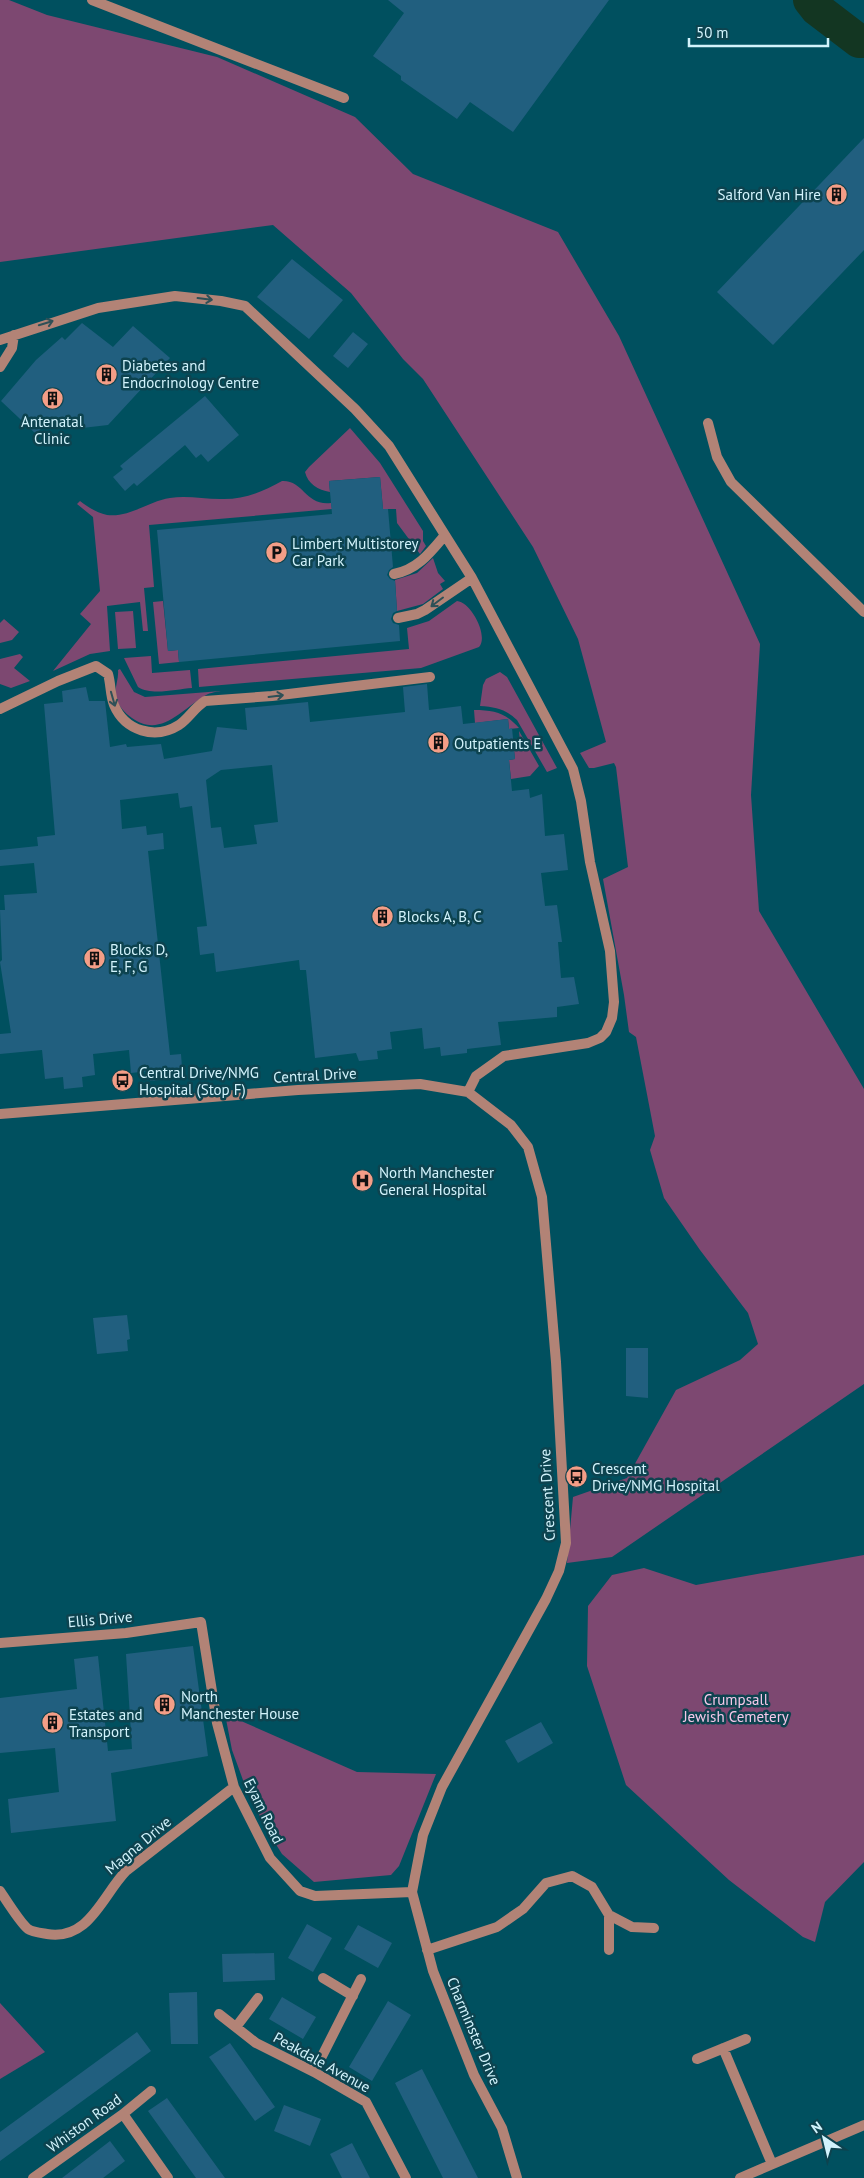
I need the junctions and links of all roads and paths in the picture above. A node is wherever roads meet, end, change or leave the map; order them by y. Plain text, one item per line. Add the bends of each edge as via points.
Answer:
1 (92, 0) edge
2 (344, 98) dead end
3 (14, 334) junction
4 (0, 340) edge
5 (0, 367) edge
6 (708, 423) dead end
7 (444, 535) junction
8 (394, 574) dead end
9 (472, 578) junction
10 (864, 612) edge
11 (398, 618) dead end
12 (430, 676) dead end
13 (0, 709) edge
14 (468, 1092) junction
15 (0, 1114) edge
16 (201, 1622) joint
17 (0, 1642) edge
18 (234, 1787) junction
19 (0, 1891) edge
20 (412, 1892) junction
21 (610, 1915) junction
22 (654, 1928) dead end
23 (427, 1950) junction
24 (609, 1950) dead end
25 (323, 1978) dead end
26 (361, 1980) dead end
27 (352, 1996) junction
28 (258, 1998) dead end
29 (219, 2014) dead end
30 (236, 2027) junction
31 (746, 2039) dead end
32 (723, 2048) junction
33 (697, 2059) dead end
34 (314, 2072) junction
35 (151, 2090) dead end
36 (123, 2114) junction
37 (864, 2125) edge
38 (772, 2164) junction
39 (33, 2178) edge
40 (168, 2178) edge
41 (406, 2178) edge
42 (517, 2178) edge
43 (740, 2178) edge

1 - 2 street
3 - 4 street
3 - 5 street via 12,348
3 -> 7 street via 98,308 175,296 245,306 383,438
6 - 10 street via 717,457 731,482
7 - 8 street via 416,566
7 - 9 street
9 -> 11 street via 425,610
9 - 14 street via 573,769 610,951 614,1002 609,1026 600,1038 588,1043 504,1056 476,1076
13 -> 12 street via 96,666 108,674 111,697 118,712 128,724 149,732 160,732 179,724 205,701
14 - 15 street, Central Drive via 420,1084
14 - 20 street, Crescent Drive via 511,1125 528,1147 542,1197 556,1362 566,1542 559,1571 546,1599 442,1787 423,1835
16 - 17 street, Ellis Drive via 126,1632
16 - 18 street, Eyam Road via 217,1723
18 - 19 street, Magna Drive via 126,1871 112,1885 88,1922 73,1932 59,1936 28,1928
18 - 20 street, Eyam Road via 270,1858 300,1890 315,1896
20 - 23 street, Charminster Drive
21 - 22 street via 632,1927
21 - 23 street via 592,1887 572,1876 546,1883 523,1909 497,1927
21 - 24 street
23 - 42 street, Charminster Drive via 474,2075 502,2128
25 - 27 street
26 - 27 street
27 - 34 street
28 - 30 street
29 - 30 street, Peakdale Avenue
30 - 34 street, Peakdale Avenue via 256,2043
31 - 32 street
32 - 33 street
32 - 38 street
34 - 41 street, Peakdale Avenue via 366,2102
35 - 36 street, Whiston Road
36 - 39 street, Whiston Road
36 - 40 street
37 - 38 street
38 - 43 street

